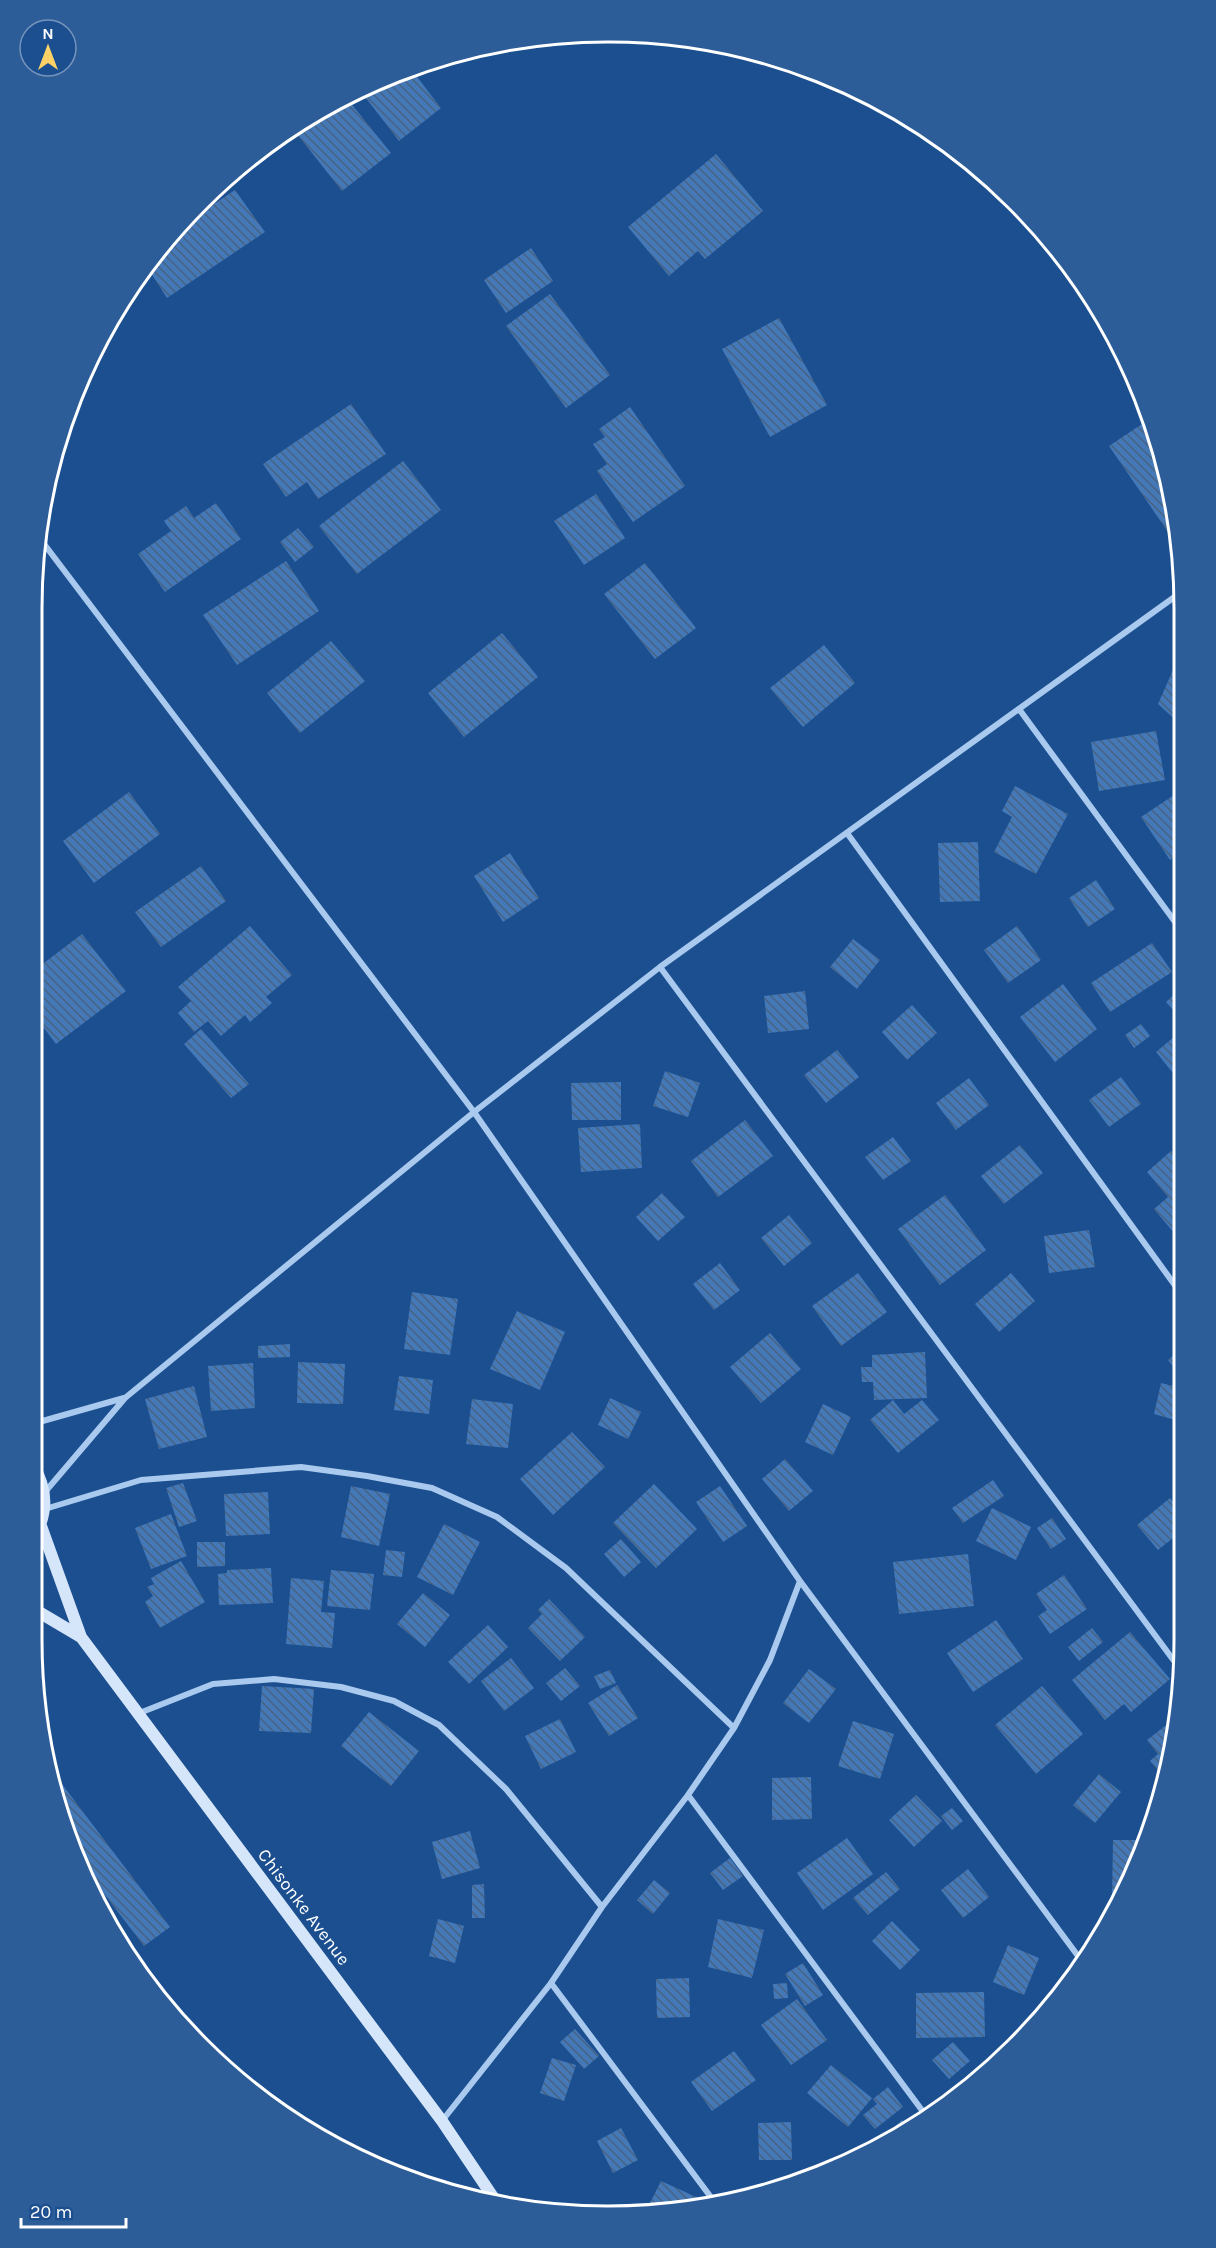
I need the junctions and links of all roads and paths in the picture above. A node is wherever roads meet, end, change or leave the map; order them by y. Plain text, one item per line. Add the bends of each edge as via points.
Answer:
1 (46, 546) edge
2 (1174, 598) edge
3 (1019, 709) junction
4 (847, 833) junction
5 (1174, 920) edge
6 (660, 967) junction
7 (474, 1112) junction
8 (1174, 1284) edge
9 (124, 1398) junction
10 (42, 1421) edge
11 (42, 1482) edge
12 (45, 1492) junction
13 (45, 1509) junction
14 (42, 1522) edge
15 (42, 1529) edge
16 (800, 1581) junction
17 (42, 1614) edge
18 (81, 1637) junction
19 (1173, 1660) edge
20 (136, 1714) junction
21 (735, 1728) junction
22 (688, 1795) junction
23 (602, 1907) junction
24 (1078, 1955) edge
25 (551, 1983) junction
26 (922, 2111) edge
27 (442, 2121) junction
28 (491, 2193) edge
29 (710, 2196) edge

1 - 7 street
2 - 3 street
3 - 4 street
3 - 5 street
4 - 6 street
4 - 8 street
6 - 7 street
6 - 19 street
7 - 9 street
7 - 16 street
9 - 10 street
9 - 12 street
11 - 12 street
12 - 13 street
13 - 14 street
13 - 21 street via 141,1480 301,1467 432,1488 497,1517 566,1568
15 - 18 street
16 - 21 street via 771,1660
16 - 24 street
17 - 18 street
18 - 20 street, Chisonke Avenue
20 - 23 street via 213,1684 274,1679 341,1687 394,1701 439,1725 506,1789
20 - 27 street, Chisonke Avenue
21 - 22 street
22 - 23 street
22 - 26 street
23 - 25 street
25 - 27 street
25 - 29 street
27 - 28 street, Chisonke Avenue

